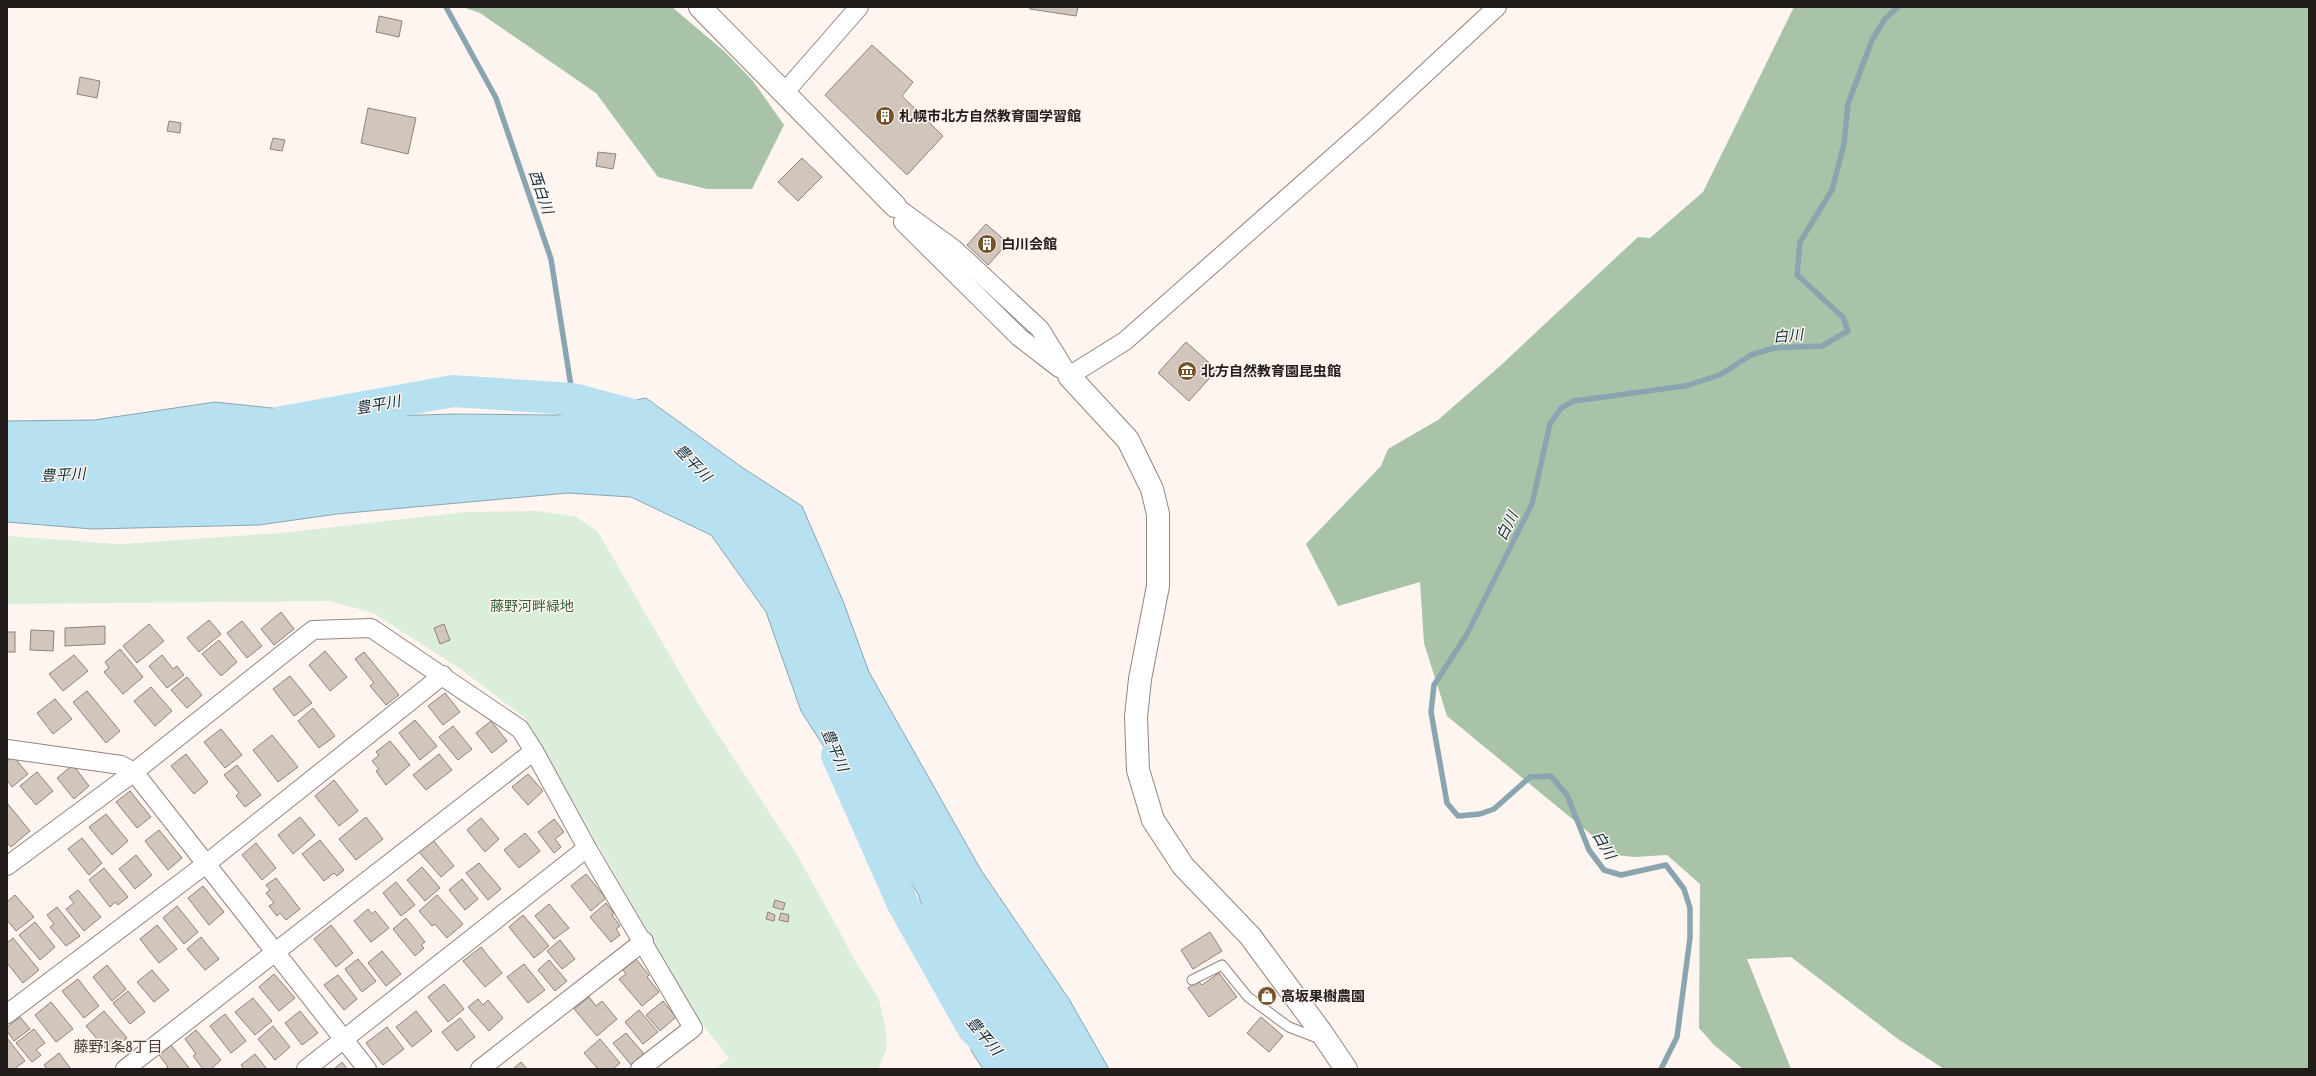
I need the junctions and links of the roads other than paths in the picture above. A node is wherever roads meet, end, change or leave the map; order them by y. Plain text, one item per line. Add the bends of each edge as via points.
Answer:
1 (700, 7) edge
2 (859, 7) edge
3 (1497, 7) edge
4 (784, 93) junction
5 (895, 206) joint
6 (1069, 376) junction
7 (442, 675) junction
8 (7, 749) edge
9 (534, 751) junction
10 (134, 772) junction
11 (587, 848) junction
12 (206, 864) junction
13 (7, 866) edge
14 (644, 942) junction
15 (276, 951) junction
16 (1192, 980) dead end
17 (7, 1014) edge
18 (344, 1040) junction
19 (1327, 1041) junction
20 (125, 1069) edge
21 (306, 1069) edge
22 (367, 1069) edge
23 (480, 1069) edge
24 (640, 1069) edge
25 (1346, 1069) edge

1 - 4 street
2 - 4 street
3 - 6 street via 1373,122 1125,342
4 - 5 street
5 - 6 street via 954,249 1040,329
6 - 19 street via 1128,440 1152,489 1158,514 1158,586 1140,679 1136,717 1138,770 1153,820 1183,866 1250,936
7 - 9 street via 520,729
7 - 10 street via 371,628 313,630
7 - 12 street
8 - 10 street via 121,765
9 - 11 street
9 - 15 street
10 - 12 street
10 - 13 street
11 - 14 street
11 - 18 street
12 - 15 street
12 - 17 street
14 - 23 street
14 - 24 street via 693,1028
15 - 18 street
15 - 20 street
16 - 19 lane via 1222,965 1248,997 1289,1027
18 - 21 street
18 - 22 street
19 - 25 street

